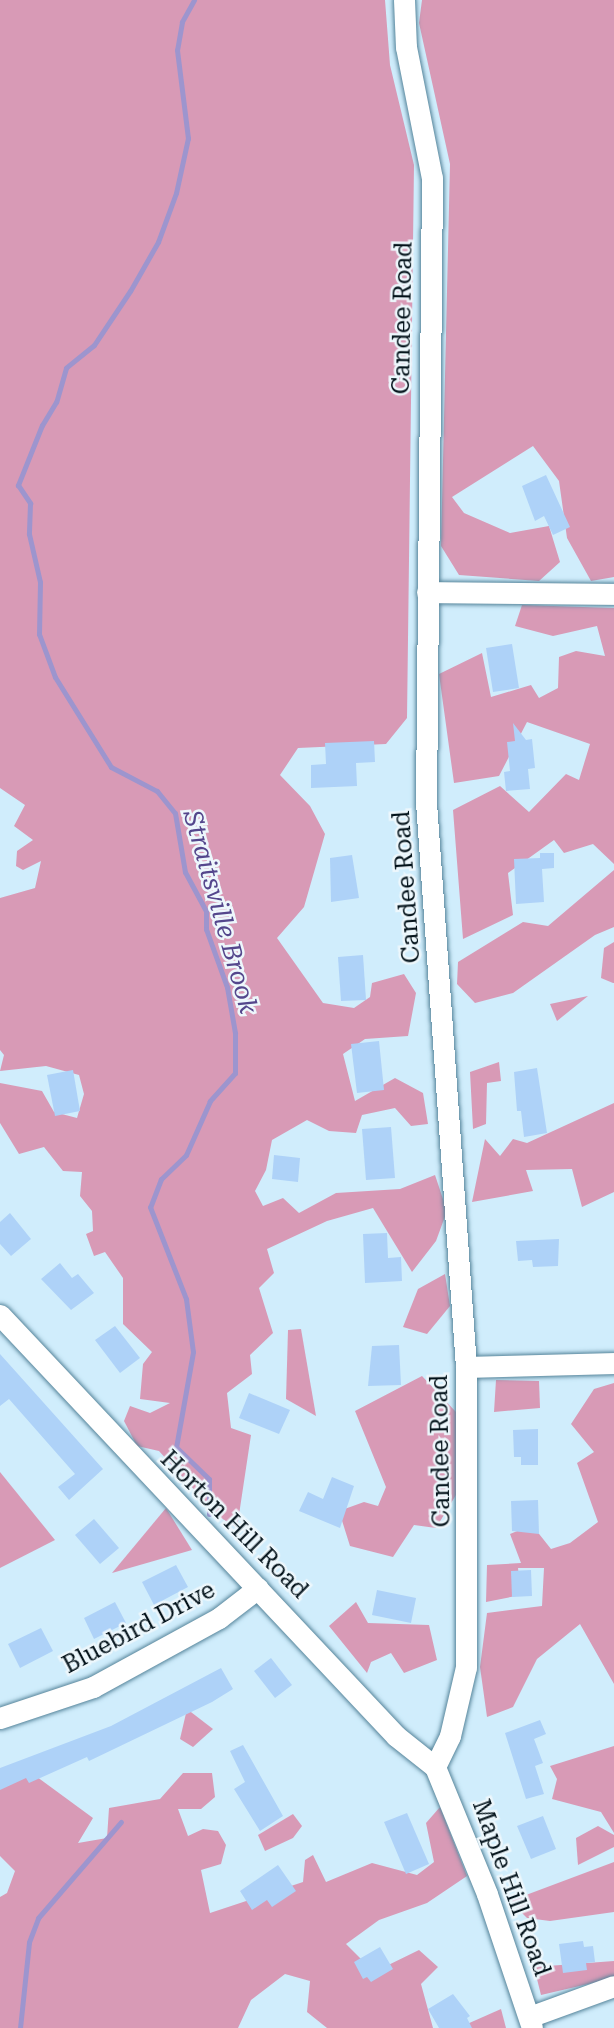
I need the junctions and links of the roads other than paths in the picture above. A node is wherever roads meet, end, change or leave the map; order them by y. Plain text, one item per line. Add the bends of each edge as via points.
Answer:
1 (404, 0) edge
2 (427, 592) junction
3 (614, 594) edge
4 (0, 1315) edge
5 (614, 1363) edge
6 (466, 1367) junction
7 (258, 1588) junction
8 (0, 1718) edge
9 (435, 1767) junction
10 (614, 1986) edge
11 (531, 2022) edge

1 - 2 street, Candee Road via 406,47 432,178
2 - 3 street
2 - 6 street, Candee Road via 426,802
4 - 7 street, Horton Hill Road
5 - 6 street
6 - 9 street, Candee Road via 466,1667 450,1736
7 - 8 street, Bluebird Drive via 219,1618 93,1687
7 - 9 street, Horton Hill Road via 396,1735
9 - 11 street, Maple Hill Road via 487,1894
10 - 11 street

